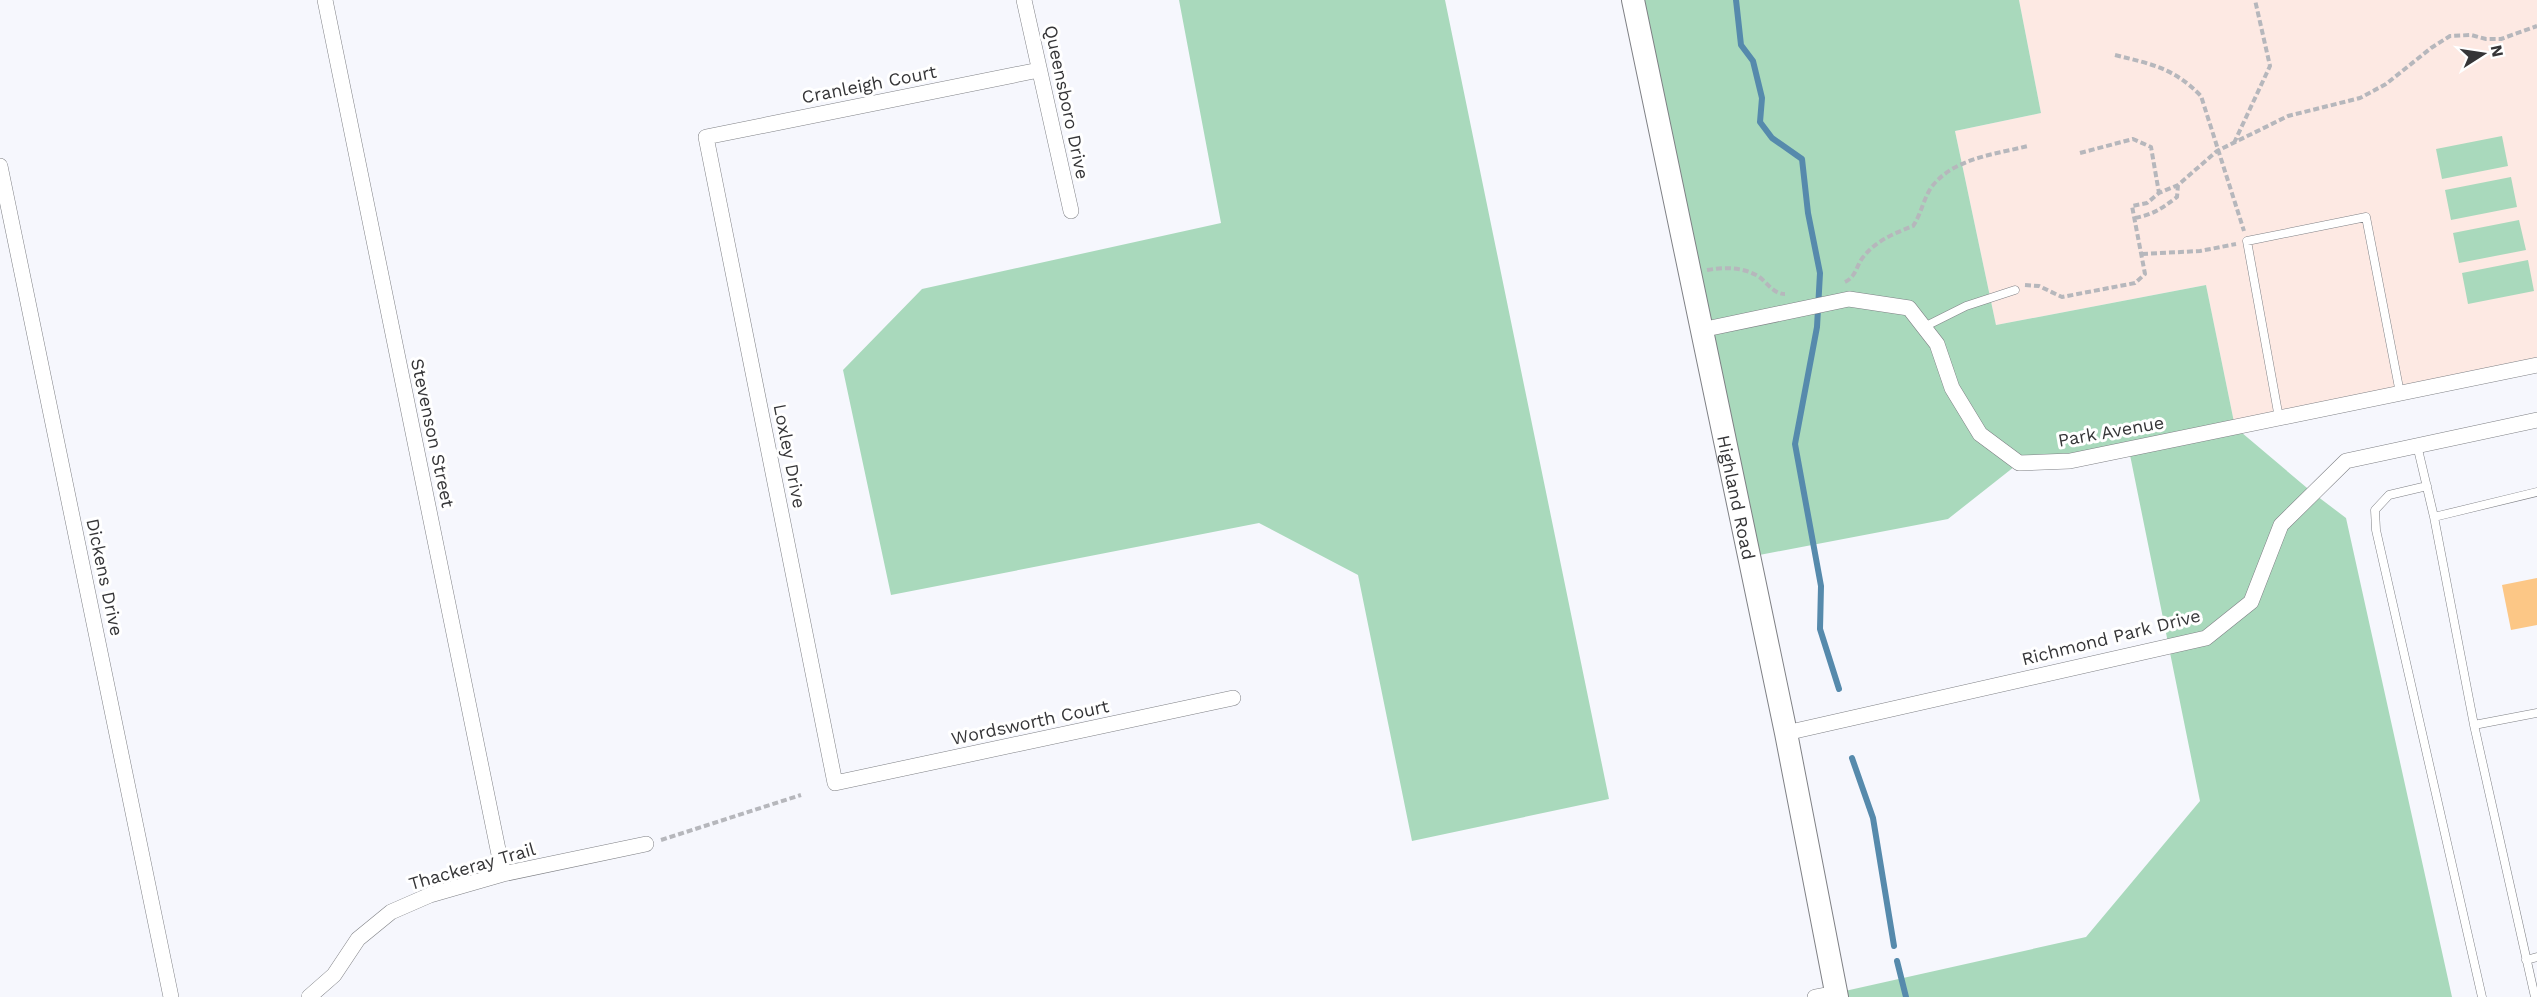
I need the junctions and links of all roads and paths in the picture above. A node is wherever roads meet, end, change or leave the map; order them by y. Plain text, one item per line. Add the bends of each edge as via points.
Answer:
1 (325, 0) edge
2 (1024, 0) edge
3 (1633, 0) edge
4 (2255, 0) edge
5 (2537, 26) edge
6 (2115, 55) dead end
7 (1039, 70) junction
8 (706, 137) joint
9 (2234, 143) junction
10 (2028, 146) dead end
11 (2217, 151) junction
12 (2080, 153) dead end
13 (0, 166) edge
14 (2178, 185) junction
15 (2159, 193) junction
16 (1071, 212) dead end
17 (2134, 218) junction
18 (2247, 241) junction
19 (2142, 254) junction
20 (1704, 270) dead end
21 (1839, 283) dead end
22 (2015, 290) joint
23 (1790, 294) dead end
24 (1924, 327) junction
25 (1701, 330) junction
26 (2537, 365) edge
27 (2400, 393) junction
28 (2279, 418) junction
29 (2537, 420) edge
30 (2417, 445) junction
31 (2427, 486) junction
32 (2537, 492) edge
33 (2434, 517) junction
34 (1233, 698) dead end
35 (2537, 713) edge
36 (2474, 725) junction
37 (1786, 733) junction
38 (835, 783) joint
39 (801, 795) dead end
40 (646, 844) joint
41 (503, 874) junction
42 (2537, 957) edge
43 (2526, 960) junction
44 (1830, 996) edge
45 (171, 997) edge
46 (309, 997) edge
47 (2482, 997) edge
48 (2535, 997) edge

1 - 41 street, Stevenson Street
2 - 7 street, Queensboro Drive
3 - 25 street, Highland Road
4 - 9 path via 2270,66
5 - 9 path via 2501,39 2450,36 2386,84 2360,98 2288,116
6 - 11 path via 2160,67 2186,79 2201,96
7 - 8 street, Cranleigh Court
7 - 16 street, Queensboro Drive
8 - 38 street, Loxley Drive
9 - 11 path
10 - 21 path via 1969,160 1947,172 1932,185 1913,226 1886,237 1863,256 1854,277
11 - 14 path
11 - 18 path
12 - 15 path via 2133,140 2151,147
13 - 45 street, Dickens Drive
14 - 15 path
14 - 17 path via 2177,197 2167,205 2155,213
15 - 17 path via 2147,204 2132,206
17 - 19 path
18 - 19 path via 2200,251
18 - 27 lane via 2366,217
18 - 28 lane
19 - 22 path via 2145,274 2135,283 2062,297 2026,284 2023,290
20 - 23 path via 1732,267 1758,276 1779,294
22 - 24 lane via 1966,306
24 - 25 street, Park Avenue via 1909,308 1849,298
24 - 28 street, Park Avenue via 1937,344 1952,388 1980,434 2019,463 2070,462
25 - 37 street, Highland Road
26 - 27 street, Park Avenue
27 - 28 street, Park Avenue
29 - 30 street, Richmond Park Drive
30 - 31 lane
30 - 37 street, Richmond Park Drive via 2346,461 2281,525 2251,602 2206,638
31 - 33 lane
31 - 47 lane via 2389,495 2375,510 2376,530
32 - 33 lane
33 - 36 lane
34 - 38 street, Wordsworth Court
35 - 36 lane
36 - 43 lane
37 - 44 street, Highland Road
39 - 40 path
40 - 41 street, Thackeray Trail
41 - 46 street, Thackeray Trail via 430,895 392,912 358,939 334,975
42 - 43 lane
43 - 48 lane

